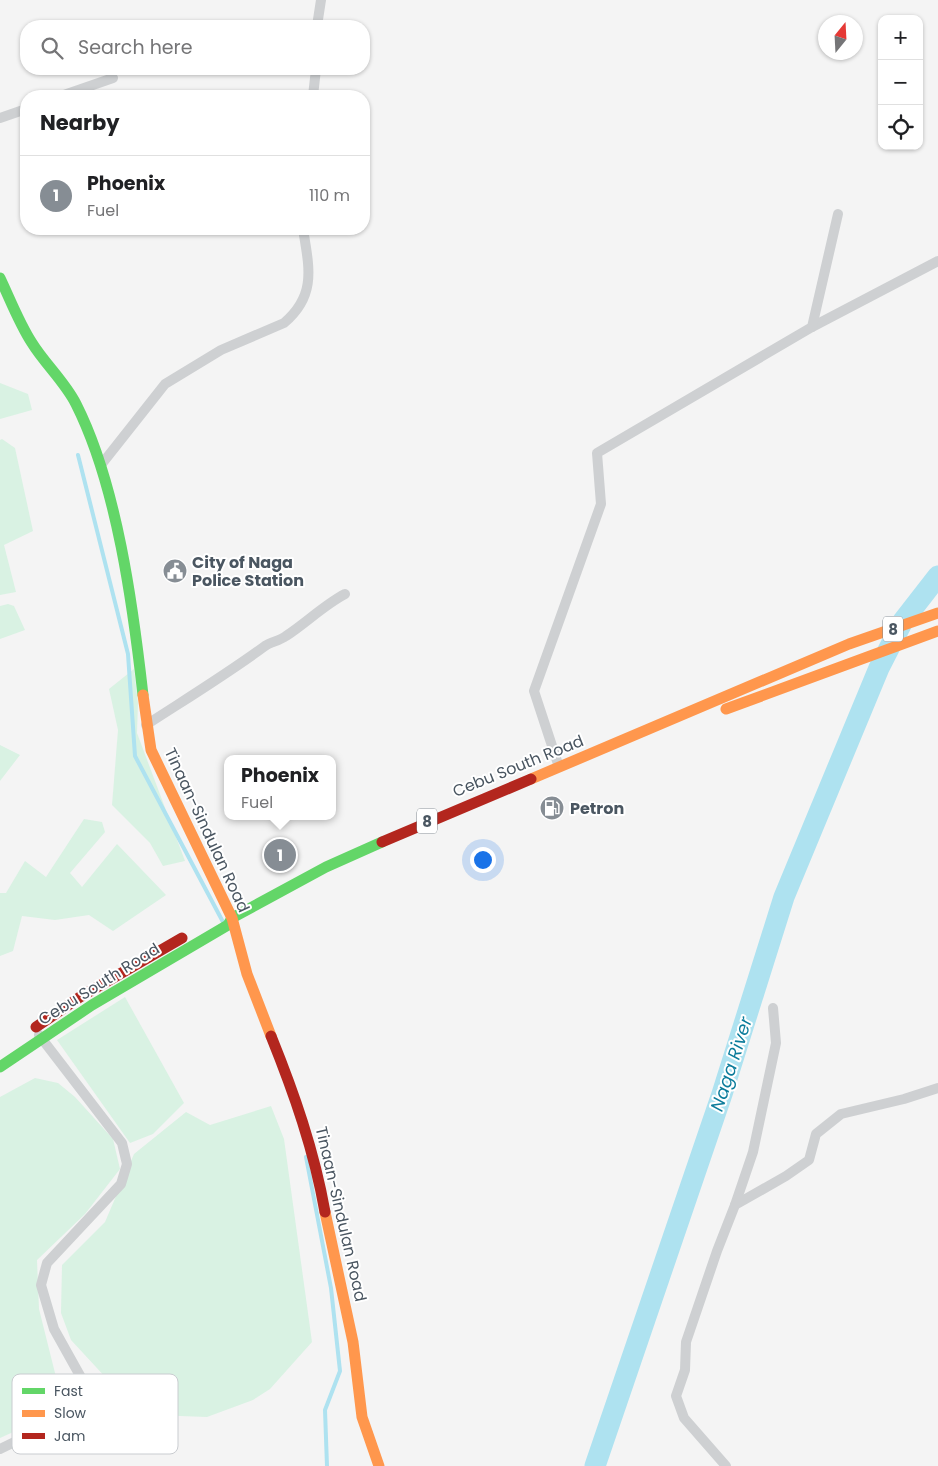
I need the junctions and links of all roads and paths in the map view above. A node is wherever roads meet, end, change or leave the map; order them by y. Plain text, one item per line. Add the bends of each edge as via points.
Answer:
1 (321, 0) edge
2 (318, 20) edge
3 (315, 75) edge
4 (113, 78) dead end
5 (78, 90) edge
6 (314, 90) edge
7 (20, 111) edge
8 (0, 118) edge
9 (838, 214) dead end
10 (304, 235) edge
11 (938, 261) edge
12 (0, 278) edge
13 (812, 327) junction
14 (101, 465) junction
15 (345, 594) dead end
16 (938, 613) edge
17 (938, 631) edge
18 (146, 725) junction
19 (629, 739) junction
20 (559, 768) junction
21 (228, 920) junction
22 (213, 927) junction
23 (773, 1008) dead end
24 (31, 1030) joint
25 (42, 1038) junction
26 (0, 1067) edge
27 (938, 1088) edge
28 (735, 1205) junction
29 (79, 1374) edge
30 (12, 1443) edge
31 (0, 1449) edge
32 (379, 1466) edge
33 (726, 1466) edge

1 - 2 street
3 - 6 street
4 - 5 street
7 - 8 street
9 - 13 street
10 - 14 street via 310,265 308,285 301,305 292,316 284,323 221,350 165,384
11 - 13 street
12 - 14 main road, Tinaan-Sindulan Road via 31,342 76,403
13 - 20 street via 597,453 601,504 534,692
14 - 18 main road, Tinaan-Sindulan Road via 119,542 137,645
15 - 18 street via 282,639 266,645
16 - 19 main road, Cebu South Road / 8 via 849,644
17 - 19 main road, Cebu South Road / 8 via 734,707
18 - 21 main road, Tinaan-Sindulan Road via 151,750
19 - 20 main road, Cebu South Road / 8
20 - 21 main road, Cebu South Road / 8 via 430,820 326,867
21 - 22 main road, 8
21 - 32 main road, Tinaan-Sindulan Road via 298,1104 319,1178 329,1239 357,1361 362,1417
22 - 24 main road, Cebu South Road / 8 via 116,975
22 - 25 main road, Cebu South Road / 8
23 - 28 street via 776,1043 752,1152
24 - 25 street
25 - 26 main road, Cebu South Road / 8
25 - 29 street via 122,1142 127,1164 121,1184 47,1263 41,1284 54,1329
27 - 28 street via 841,1114 816,1134 809,1160
28 - 33 street via 686,1342 685,1370 676,1396 684,1418
30 - 31 street

